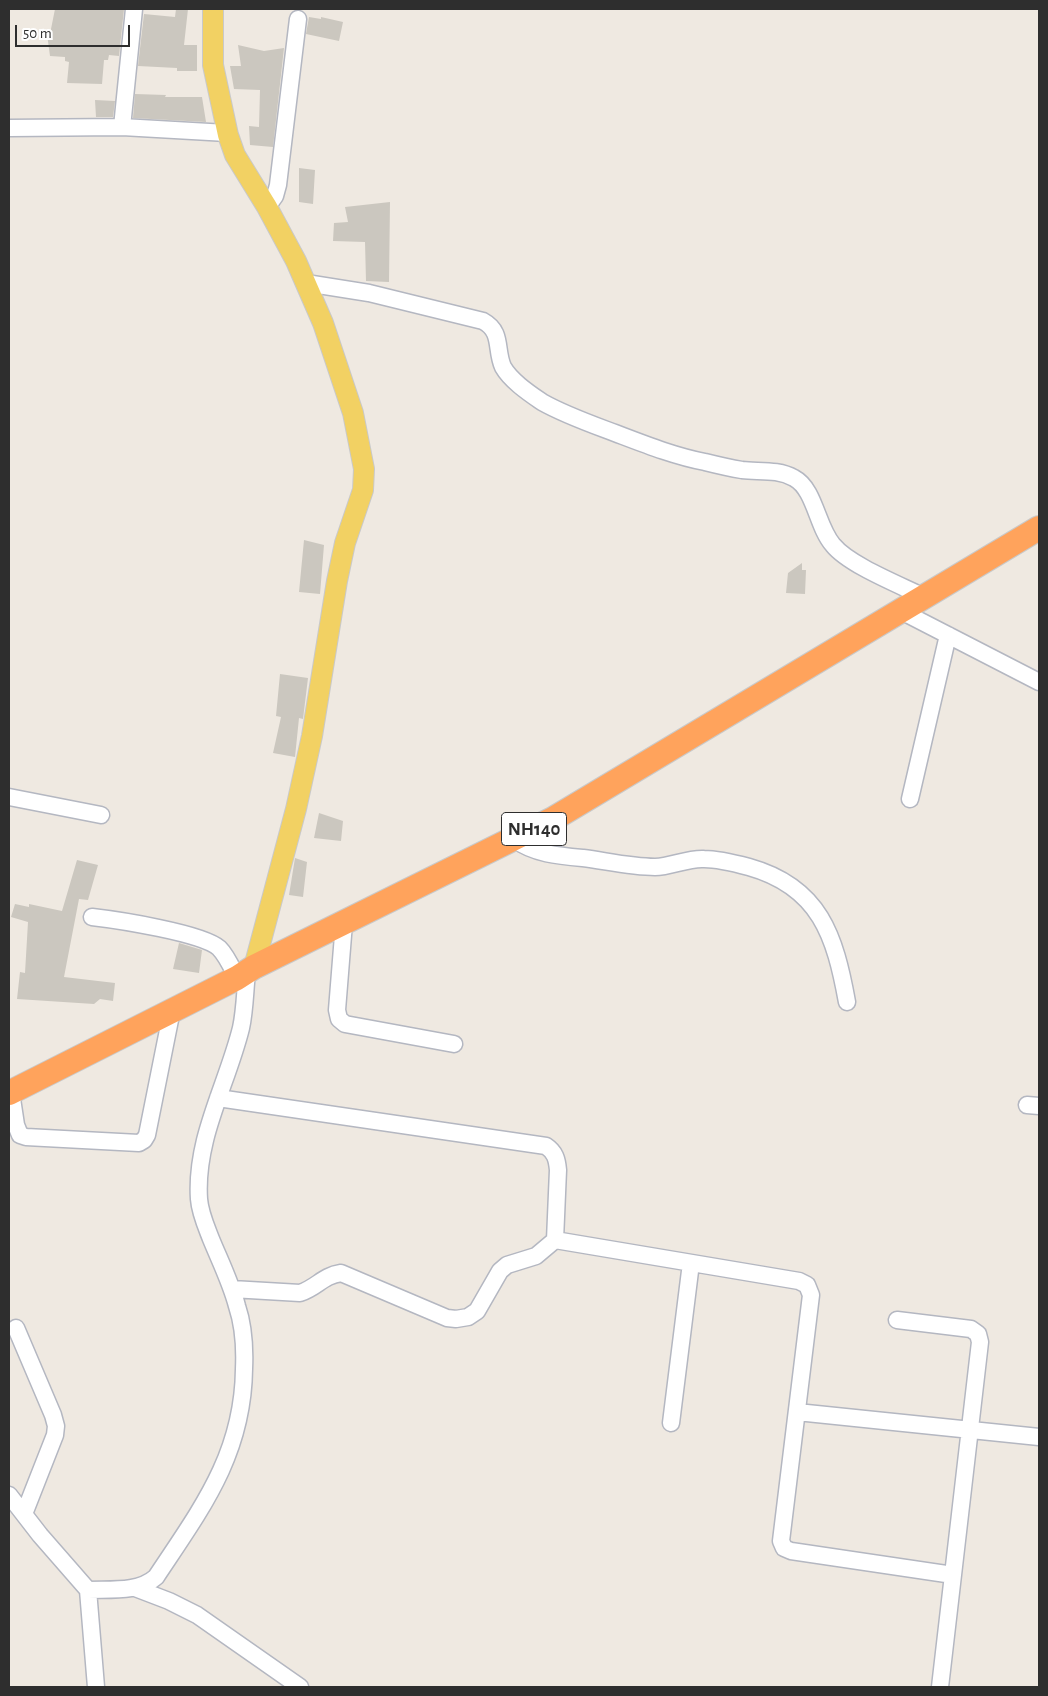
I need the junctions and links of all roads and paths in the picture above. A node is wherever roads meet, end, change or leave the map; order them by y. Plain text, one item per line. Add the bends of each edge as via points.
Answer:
1 (134, 9) edge
2 (213, 9) edge
3 (298, 19) dead end
4 (122, 127) junction
5 (9, 128) edge
6 (227, 133) junction
7 (267, 207) junction
8 (306, 284) junction
9 (1039, 528) edge
10 (924, 597) junction
11 (901, 611) junction
12 (948, 635) junction
13 (1039, 682) edge
14 (9, 797) edge
15 (910, 799) dead end
16 (101, 815) dead end
17 (514, 839) junction
18 (92, 917) dead end
19 (344, 923) junction
20 (246, 972) junction
21 (847, 1002) dead end
22 (172, 1010) junction
23 (454, 1044) dead end
24 (10, 1093) edge
25 (218, 1098) junction
26 (555, 1240) junction
27 (692, 1263) junction
28 (232, 1290) junction
29 (897, 1320) dead end
30 (16, 1328) dead end
31 (797, 1412) junction
32 (671, 1423) dead end
33 (970, 1430) junction
34 (1039, 1437) edge
35 (9, 1495) edge
36 (24, 1514) junction
37 (953, 1575) junction
38 (135, 1588) junction
39 (88, 1590) junction
40 (96, 1687) edge
41 (300, 1687) edge
42 (940, 1687) edge

1 - 4 street
2 - 6 main road via 213,65
3 - 7 street via 278,185
4 - 5 street
4 - 6 street
6 - 7 main road via 235,155
7 - 8 main road
8 - 10 street via 369,292 483,321 495,330 499,355 508,373 542,402 577,419 696,461 794,478 809,494 820,526 835,548
8 - 20 main road via 323,323 353,413 362,452 364,481 337,581 312,736 296,809
9 - 10 highway, NH140
10 - 11 highway, NH140
11 - 12 street
11 - 17 highway, NH140 via 553,819
12 - 13 street
12 - 15 street
14 - 16 street
17 - 19 highway, NH140
17 - 21 street via 551,855 655,867 684,860 733,862 782,880 816,909 830,934
18 - 20 street via 208,942
19 - 20 highway, NH140
19 - 23 street via 339,1019 345,1024
20 - 22 highway, NH140
20 - 25 street via 241,1027
22 - 24 highway, NH140
22 - 24 street via 147,1136 139,1143 20,1135
25 - 26 street via 546,1146 556,1159 558,1170
25 - 28 street via 204,1140 199,1199 203,1219
26 - 27 street
26 - 28 street via 536,1256 507,1265 476,1311 468,1317 456,1319 341,1272 330,1274 310,1290 300,1293
27 - 31 street via 807,1285 811,1295
27 - 32 street
28 - 38 street via 245,1344 243,1396 235,1438 198,1514 156,1577
29 - 33 street via 972,1330 978,1334 980,1342
30 - 36 street via 56,1426
31 - 33 street
31 - 37 street via 782,1541 784,1548
33 - 34 street
33 - 37 street
35 - 36 street
36 - 39 street
37 - 42 street
38 - 39 street
38 - 41 street via 169,1600 196,1615
39 - 40 street

